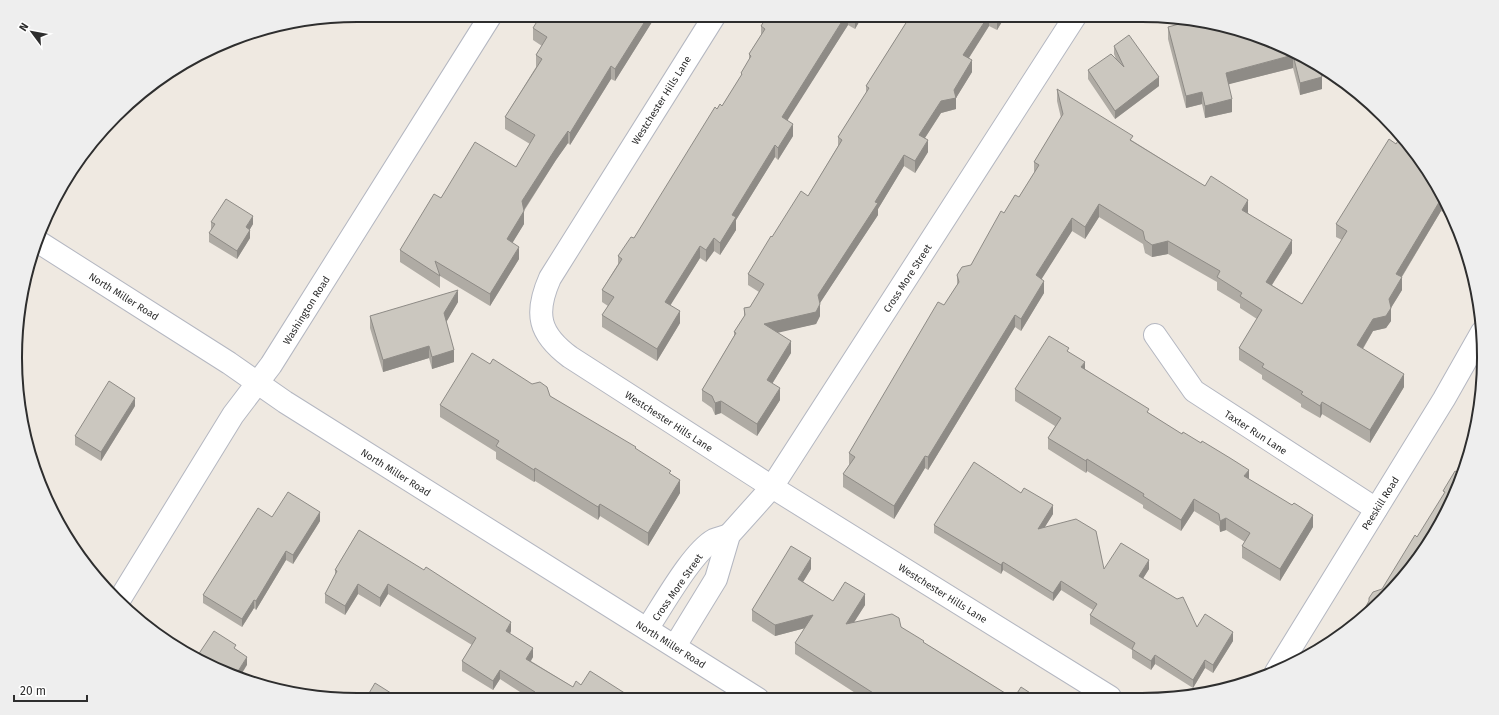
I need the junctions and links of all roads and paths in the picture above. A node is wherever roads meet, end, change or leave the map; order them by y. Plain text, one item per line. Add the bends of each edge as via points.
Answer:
1 (487, 22) edge
2 (711, 22) edge
3 (1071, 22) edge
4 (42, 244) edge
5 (1155, 336) dead end
6 (1476, 342) edge
7 (257, 384) junction
8 (772, 487) junction
9 (1376, 509) junction
10 (729, 535) junction
11 (121, 596) edge
12 (647, 629) junction
13 (675, 646) junction
14 (1283, 661) edge
15 (749, 693) edge
16 (1104, 693) edge

1 - 7 street, Washington Road
2 - 8 street, Westchester Hills Lane via 550,278 543,293 541,323 547,336 570,358
3 - 8 street, Cross More Street
4 - 7 street, North Miller Road via 229,363
5 - 9 street, Taxter Run Lane via 1194,391
6 - 9 street, Peeskill Road
7 - 11 street, Washington Road via 233,414
7 - 12 street, North Miller Road
8 - 10 street, Cross More Street
8 - 16 street, Westchester Hills Lane
9 - 14 street, Peeskill Road
10 - 12 street, Cross More Street via 714,541 702,551
10 - 13 street, Cross More Street via 716,579
12 - 13 street, North Miller Road
13 - 15 street, North Miller Road

